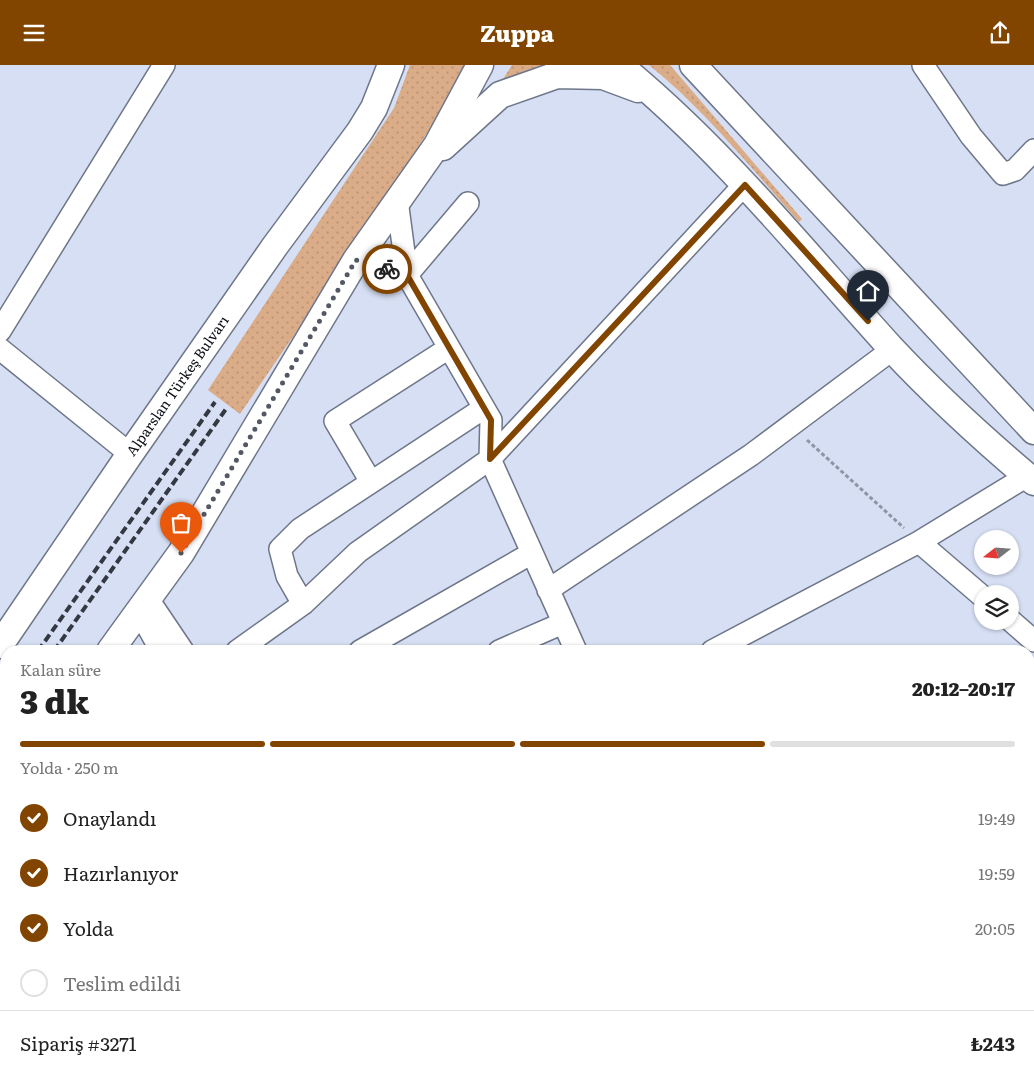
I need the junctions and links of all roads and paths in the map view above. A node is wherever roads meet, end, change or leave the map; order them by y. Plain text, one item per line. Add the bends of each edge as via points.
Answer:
1 (391, 65) edge
2 (480, 65) edge
3 (620, 65) edge
4 (693, 65) edge
5 (923, 65) edge
6 (157, 69) edge
7 (657, 96) junction
8 (1034, 150) edge
9 (425, 165) junction
10 (745, 185) junction
11 (397, 200) junction
12 (468, 203) dead end
13 (356, 260) junction
14 (407, 275) junction
15 (2, 322) edge
16 (449, 347) junction
17 (0, 349) edge
18 (892, 349) junction
19 (484, 408) junction
20 (790, 425) junction
21 (1034, 431) edge
22 (130, 454) junction
23 (490, 459) junction
24 (1030, 479) edge
25 (371, 482) junction
26 (919, 541) junction
27 (532, 553) junction
28 (974, 589) edge
29 (548, 590) junction
30 (303, 604) junction
31 (143, 605) junction
32 (563, 623) junction
33 (1019, 628) edge
34 (1034, 641) edge
35 (0, 645) edge
36 (114, 645) edge
37 (159, 645) edge
38 (177, 645) edge
39 (245, 645) edge
40 (371, 645) edge
41 (513, 645) edge
42 (573, 645) edge
43 (723, 645) edge

1 - 22 main road, Alparslan Türkeş Bulvarı via 374,108 360,131
2 - 9 main road
3 - 7 main road
4 - 21 main road
5 - 8 street via 971,136 1003,174 1014,170
6 - 15 street
7 - 9 main road via 603,75 558,75 500,95
7 - 10 main road
9 - 11 main road
10 - 18 main road
10 - 23 street
11 - 13 main road
11 - 14 street
12 - 14 street
13 - 14 street
13 - 31 main road via 181,553
14 - 16 street
16 - 19 street
16 - 25 street via 335,421
17 - 22 street
18 - 20 street
18 - 24 main road via 959,417
19 - 23 street via 491,420
19 - 25 street
20 - 26 path
20 - 29 street via 751,455
22 - 35 main road, Alparslan Türkeş Bulvarı
23 - 27 street
23 - 30 street via 358,552
24 - 26 street
25 - 30 street via 300,529 280,549 287,575
26 - 28 street
26 - 43 street
27 - 29 street
27 - 40 street
29 - 32 street
30 - 39 street
31 - 36 main road
31 - 37 street
31 - 38 street
32 - 41 street
32 - 42 street
33 - 34 street

